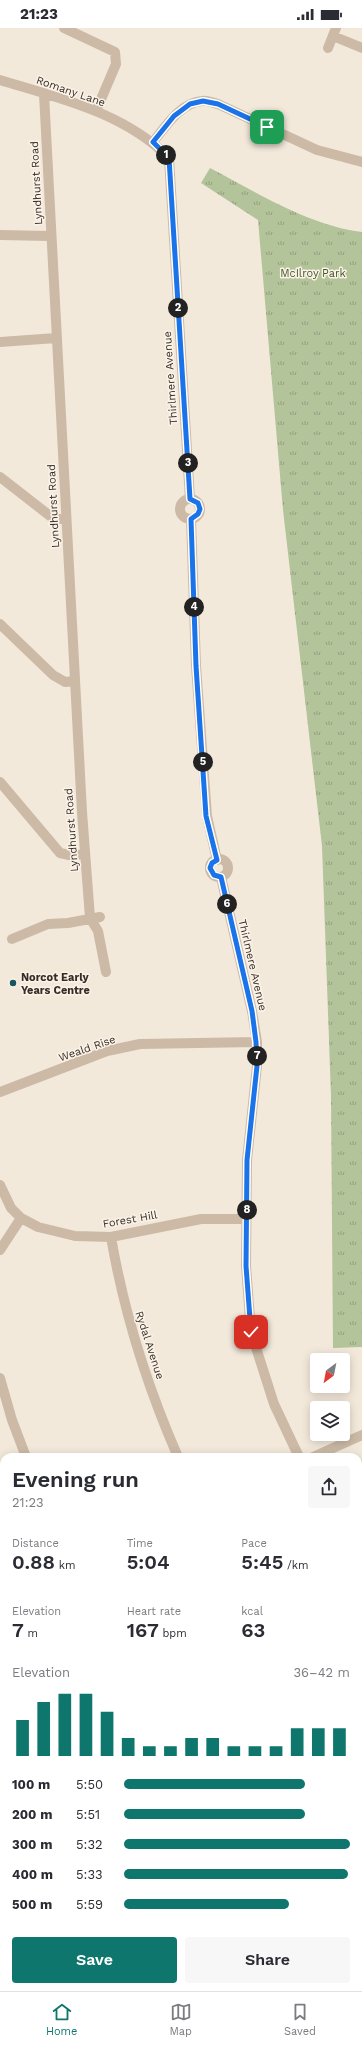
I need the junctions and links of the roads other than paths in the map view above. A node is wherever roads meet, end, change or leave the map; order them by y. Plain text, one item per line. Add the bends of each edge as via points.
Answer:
1 (64, 28) edge
2 (335, 32) edge
3 (328, 48) dead end
4 (362, 48) edge
5 (0, 80) edge
6 (44, 94) junction
7 (96, 111) junction
8 (153, 142) junction
9 (362, 162) edge
10 (0, 236) edge
11 (50, 236) junction
12 (56, 338) junction
13 (0, 342) edge
14 (0, 477) edge
15 (190, 499) junction
16 (66, 519) junction
17 (191, 519) junction
18 (0, 624) edge
19 (75, 681) junction
20 (0, 782) edge
21 (85, 854) junction
22 (95, 917) junction
23 (12, 939) dead end
24 (106, 972) dead end
25 (256, 1042) junction
26 (0, 1092) edge
27 (0, 1185) edge
28 (21, 1218) junction
29 (246, 1219) junction
30 (111, 1237) junction
31 (0, 1250) edge
32 (0, 1378) edge
33 (362, 1435) edge
34 (24, 1453) edge
35 (176, 1453) edge
36 (297, 1453) edge
37 (322, 1453) edge

1 - 7 street via 115,52 116,64
2 - 3 street
2 - 4 street
5 - 6 street, Romany Lane
6 - 7 street, Romany Lane
6 - 11 street, Lyndhurst Road
7 - 8 street, Romany Lane
8 - 9 street via 174,116 190,104 203,101 218,104 317,150
8 - 15 street, Thirlmere Avenue via 169,158 171,175
10 - 11 street
11 - 12 street, Lyndhurst Road
12 - 13 street
12 - 16 street, Lyndhurst Road
14 - 16 street via 54,519
15 - 17 street, Thirlmere Avenue via 198,503 200,509
15 - 17 street via 184,501 180,510 182,516
16 - 19 street, Lyndhurst Road
17 - 25 street, Thirlmere Avenue via 196,666 206,816 217,860 210,866 216,877 221,877 252,1011
18 - 19 street via 53,675 65,682
19 - 21 street, Lyndhurst Road
20 - 21 street via 60,853
21 - 22 street, Lyndhurst Road
22 - 23 street via 48,924
22 - 24 street, Lyndhurst Road
25 - 26 street, Weald Rise via 140,1044 107,1051
25 - 29 street, Thirlmere Avenue via 257,1066 247,1160
27 - 28 street via 11,1208
28 - 30 street, Forest Hill via 38,1227 75,1236
28 - 31 street
29 - 30 street, Forest Hill via 201,1219
29 - 36 street, Thirlmere Avenue via 246,1266 251,1332 274,1404
30 - 35 street, Rydal Avenue via 128,1319 161,1419
32 - 34 street
33 - 37 street

